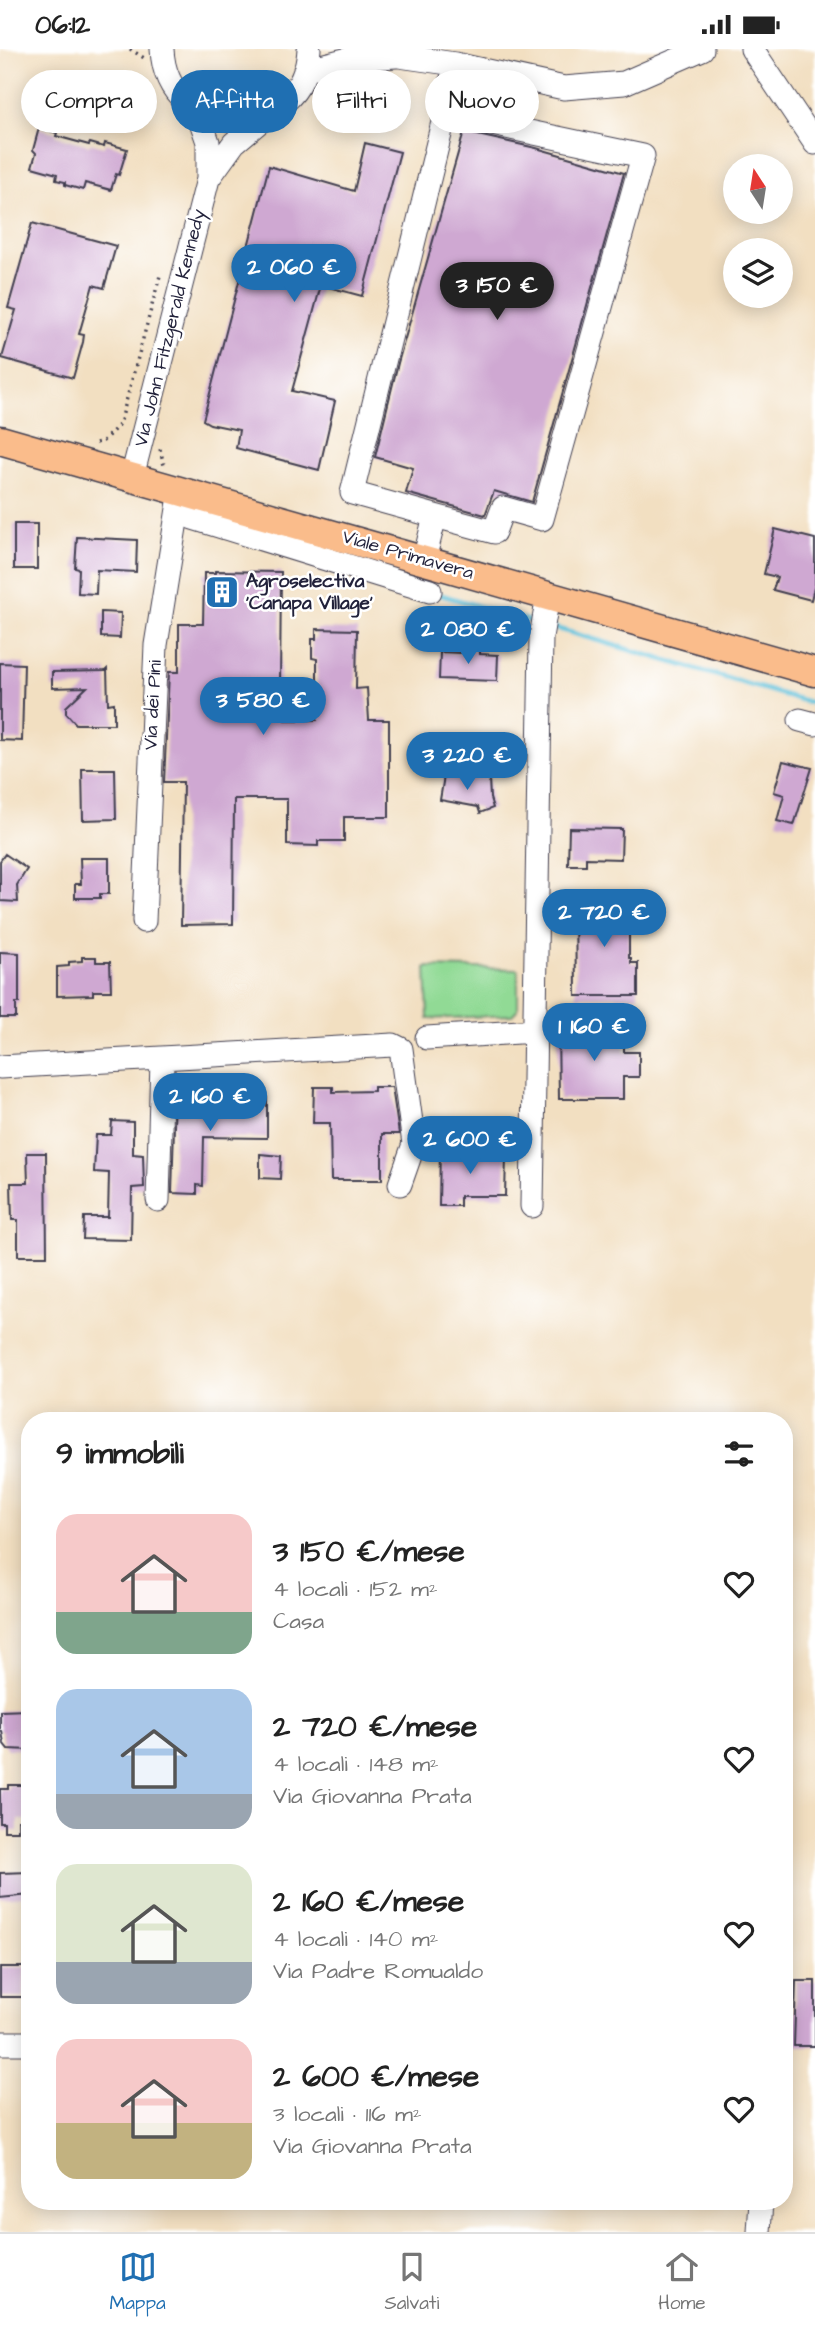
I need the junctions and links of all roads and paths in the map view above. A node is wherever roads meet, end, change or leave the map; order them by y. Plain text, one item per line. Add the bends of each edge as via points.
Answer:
1 (130, 49) edge
2 (702, 49) edge
3 (752, 49) edge
4 (390, 52) edge
5 (154, 54) edge
6 (307, 59) edge
7 (455, 64) junction
8 (454, 70) edge
9 (298, 80) edge
10 (171, 81) edge
11 (205, 133) edge
12 (246, 133) edge
13 (440, 133) edge
14 (535, 133) edge
15 (815, 142) edge
16 (208, 179) junction
17 (163, 267) dead end
18 (0, 439) edge
19 (89, 445) dead end
20 (132, 477) junction
21 (181, 490) junction
22 (435, 516) junction
23 (193, 518) dead end
24 (244, 521) junction
25 (351, 553) junction
26 (424, 560) junction
27 (430, 591) joint
28 (547, 601) junction
29 (541, 639) junction
30 (815, 671) edge
31 (144, 921) dead end
32 (535, 1031) junction
33 (426, 1038) dead end
34 (162, 1060) junction
35 (0, 1067) edge
36 (400, 1184) dead end
37 (158, 1200) dead end
38 (532, 1206) dead end
39 (0, 2043) edge
40 (21, 2043) edge
41 (760, 2210) edge
42 (759, 2232) edge

1 - 5 path
2 - 7 street, Via John Fitzgerald Kennedy via 624,83 564,88
3 - 15 street
4 - 6 street, Via John Fitzgerald Kennedy via 349,59
4 - 7 street, Via John Fitzgerald Kennedy
5 - 10 street, Via John Fitzgerald Kennedy
6 - 9 street, Via John Fitzgerald Kennedy
7 - 8 street
11 - 16 street, Via John Fitzgerald Kennedy
12 - 16 street, Via John Fitzgerald Kennedy
13 - 22 street via 352,493
14 - 22 street via 643,156 542,519 503,507 494,532
16 - 20 street, Via John Fitzgerald Kennedy
17 - 19 path via 120,424 103,441
18 - 20 main road, Viale Primavera
20 - 21 main road, Viale Primavera
21 - 24 main road, Viale Primavera
21 - 31 street, Via dei Pini via 156,645
22 - 26 street
23 - 24 street
24 - 25 main road, Viale Primavera
25 - 26 main road, Viale Primavera
25 - 27 street
26 - 28 main road, Viale Primavera
27 - 29 path via 429,607 437,617 526,641
28 - 29 street
28 - 30 main road, Viale Primavera
29 - 32 street
32 - 33 street
32 - 38 street
34 - 35 street
34 - 36 street via 393,1045 401,1049 414,1144
34 - 37 street
39 - 40 street
41 - 42 street

